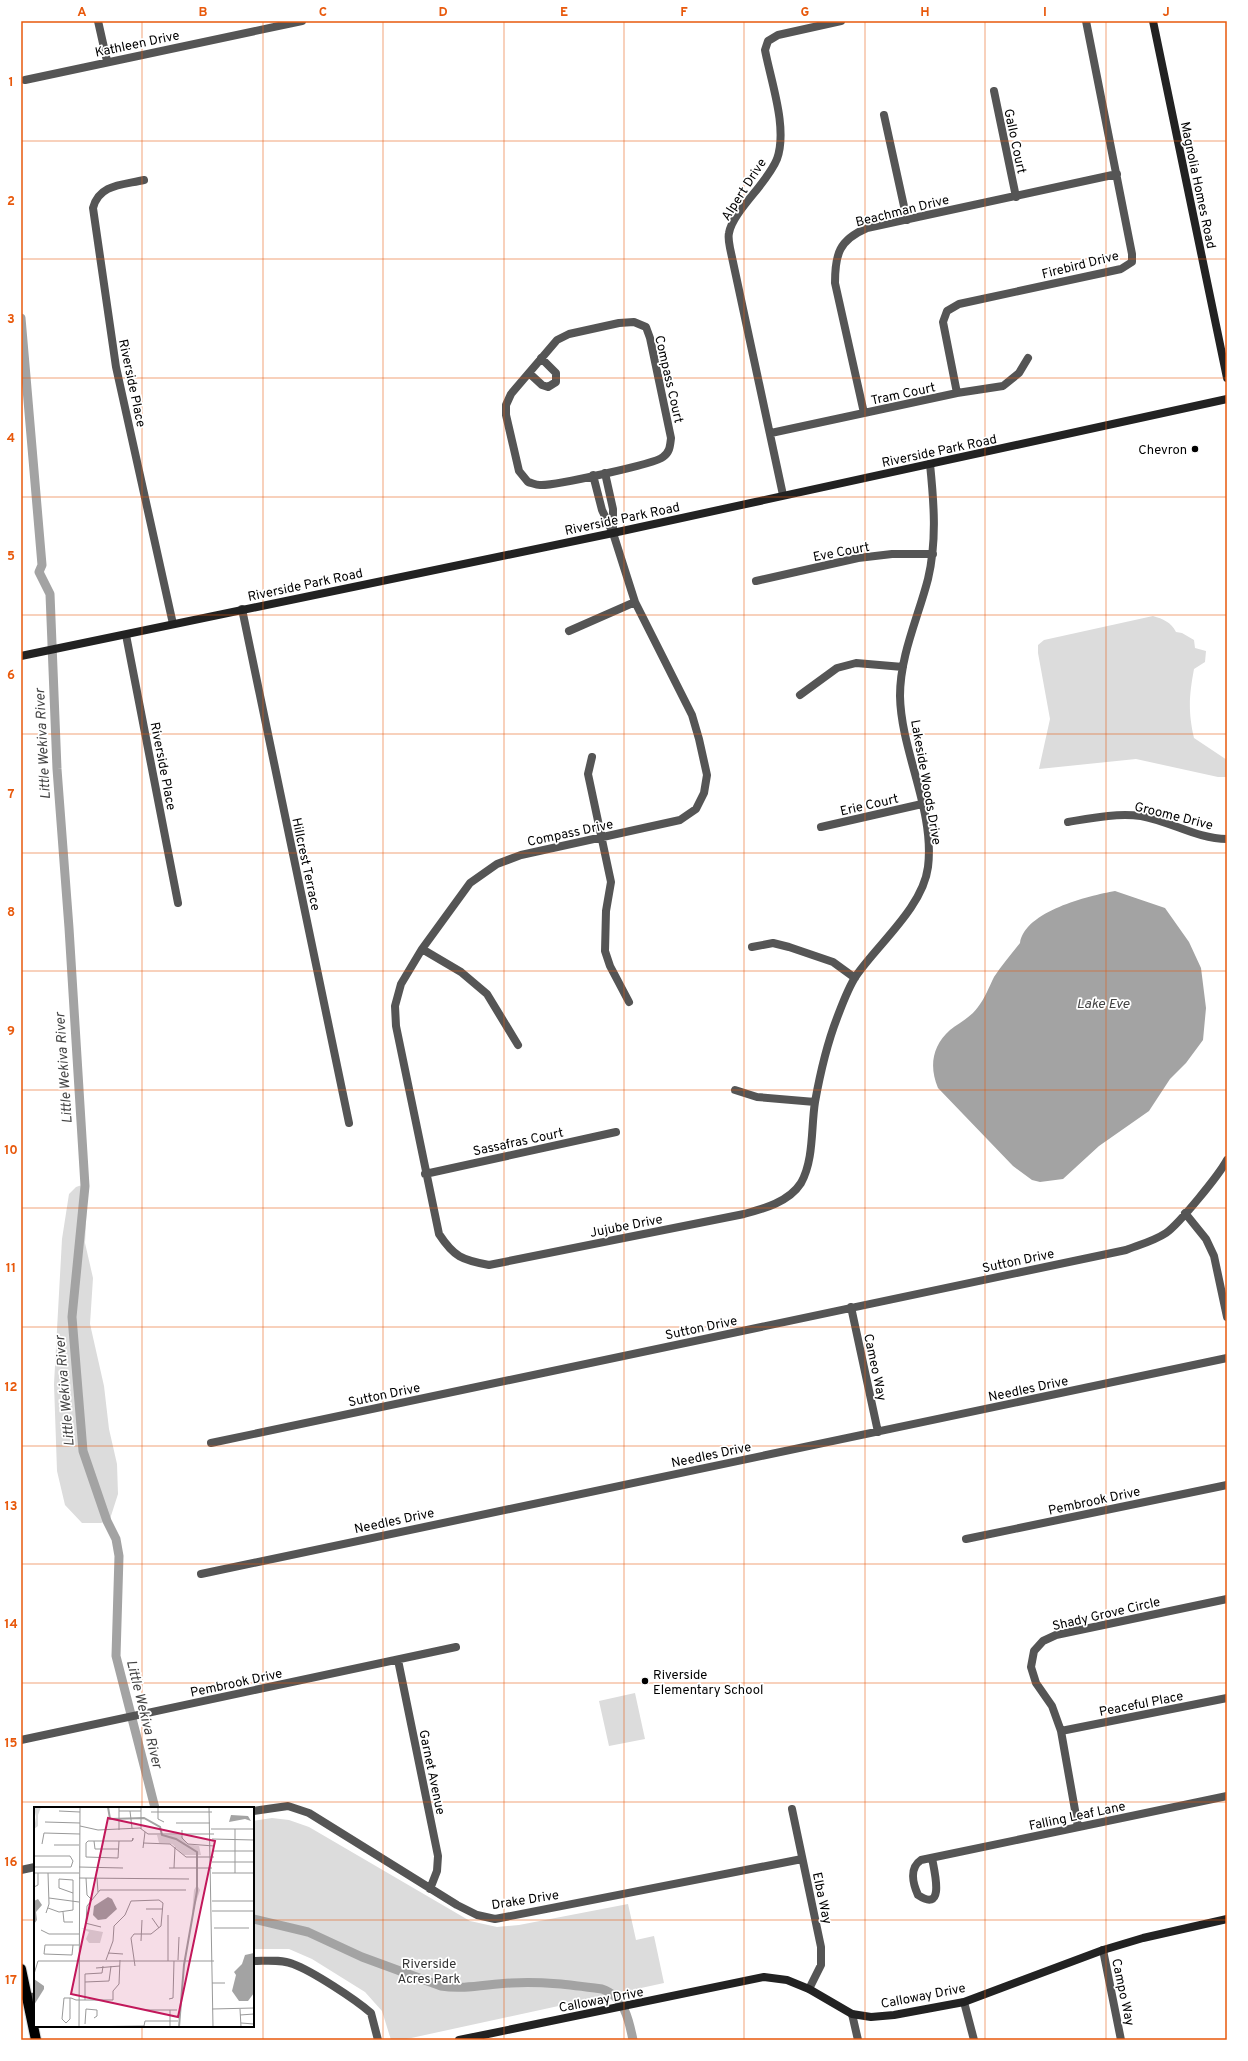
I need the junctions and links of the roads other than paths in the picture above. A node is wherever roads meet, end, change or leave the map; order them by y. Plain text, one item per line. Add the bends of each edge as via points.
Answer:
1 (98, 21) edge
2 (302, 21) edge
3 (841, 21) edge
4 (1086, 21) edge
5 (1153, 21) edge
6 (107, 61) junction
7 (25, 80) dead end
8 (994, 91) dead end
9 (884, 115) dead end
10 (1117, 174) junction
11 (144, 180) dead end
12 (1016, 196) junction
13 (907, 220) junction
14 (541, 358) junction
15 (1028, 358) dead end
16 (529, 373) junction
17 (1227, 378) edge
18 (957, 393) junction
19 (1227, 399) edge
20 (864, 413) junction
21 (770, 433) junction
22 (930, 464) junction
23 (605, 473) junction
24 (593, 475) junction
25 (783, 495) junction
26 (613, 532) junction
27 (933, 554) junction
28 (756, 582) dead end
29 (635, 602) junction
30 (242, 609) junction
31 (173, 624) junction
32 (569, 631) dead end
33 (126, 634) junction
34 (21, 656) edge
35 (903, 667) junction
36 (800, 695) dead end
37 (592, 758) dead end
38 (922, 804) junction
39 (1068, 822) dead end
40 (821, 827) dead end
41 (602, 837) junction
42 (1227, 839) edge
43 (178, 903) dead end
44 (752, 947) dead end
45 (422, 949) junction
46 (855, 978) junction
47 (629, 1002) dead end
48 (518, 1045) dead end
49 (735, 1090) dead end
50 (815, 1102) junction
51 (348, 1123) dead end
52 (616, 1132) dead end
53 (1227, 1160) edge
54 (425, 1174) junction
55 (1185, 1213) junction
56 (851, 1307) junction
57 (1227, 1317) edge
58 (1227, 1358) edge
59 (878, 1432) junction
60 (211, 1442) dead end
61 (1227, 1485) edge
62 (966, 1539) dead end
63 (200, 1574) dead end
64 (1227, 1599) edge
65 (456, 1647) dead end
66 (398, 1660) junction
67 (1227, 1698) edge
68 (1061, 1731) junction
69 (21, 1740) edge
70 (1227, 1796) edge
71 (792, 1809) dead end
72 (254, 1811) edge
73 (1078, 1827) junction
74 (932, 1858) junction
75 (802, 1859) junction
76 (34, 1867) edge
77 (21, 1870) edge
78 (430, 1889) junction
79 (1227, 1919) edge
80 (1103, 1950) junction
81 (254, 1961) edge
82 (21, 1969) edge
83 (809, 1989) junction
84 (27, 1996) edge
85 (964, 2002) junction
86 (852, 2014) junction
87 (36, 2040) edge
88 (378, 2040) edge
89 (460, 2040) edge
90 (858, 2040) edge
91 (974, 2040) edge
92 (1121, 2040) edge

1 - 6 street
2 - 6 street, Kathleen Drive
3 - 21 street, Alpert Drive via 778,35 768,41 764,50 780,121 781,142 768,176 735,219 728,233
4 - 10 street, Firebird Drive
5 - 17 street, Magnolia Homes Road
6 - 7 street, Kathleen Drive
8 - 12 street, Gallo Court
9 - 13 street
10 - 12 street, Beachman Drive
10 - 18 street, Firebird Drive via 1132,262 1122,269 959,304 947,311 943,322
11 - 31 street, Riverside Place via 116,186 100,193 93,208 116,367
12 - 13 street, Beachman Drive
13 - 20 street, Beachman Drive via 867,228 852,235 842,247 836,264 836,283
14 - 16 street, Compass Court
14 - 16 street via 556,374 556,382 548,387
14 - 23 street, Compass Court via 557,340 570,334 619,323 634,322 646,327 671,438 669,451 663,458 650,463
15 - 18 street, Tram Court via 1019,373 1003,386
16 - 24 street, Compass Court via 511,394 506,405 519,471 528,482 541,485
18 - 20 street, Tram Court
19 - 22 street, Riverside Park Road
20 - 21 street, Tram Court
21 - 25 street, Alpert Drive
22 - 25 street, Riverside Park Road
22 - 27 street, Lakeside Woods Drive via 935,523
23 - 24 street, Compass Court
23 - 26 street via 613,509
24 - 26 street via 602,510
25 - 26 street, Riverside Park Road
26 - 29 street, Compass Drive
26 - 30 street, Riverside Park Road
27 - 28 street, Eve Court via 892,554 858,558
27 - 35 street, Lakeside Woods Drive
29 - 32 street
29 - 41 street, Compass Drive via 692,715 707,775 704,793 696,808 680,820
30 - 31 street, Riverside Park Road
30 - 51 street, Hillcrest Terrace
31 - 33 street, Riverside Park Road
33 - 34 street, Riverside Park Road
33 - 43 street, Riverside Place
35 - 36 street via 856,663 837,668
35 - 38 street, Lakeside Woods Drive via 900,696
37 - 41 street via 588,774
38 - 40 street, Erie Court
38 - 46 street, Lakeside Woods Drive via 928,844 928,868 921,888 911,907
39 - 42 street, Groome Drive via 1103,816 1142,816 1206,836
41 - 45 street, Compass Drive via 521,855 497,864 470,883
41 - 47 street via 611,882 606,911 605,950 610,966
44 - 46 street via 772,943 808,952 832,962
45 - 48 street via 461,972 487,994
45 - 54 street, Compass Drive via 401,984 395,1006
46 - 50 street, Lakeside Woods Drive via 836,1019 821,1069
49 - 50 street via 757,1097
50 - 54 street, Jujube Drive via 808,1164 800,1184 769,1207 489,1264 471,1262 449,1250 439,1234
52 - 54 street, Sassafras Court
53 - 55 street, Sutton Drive
55 - 56 street, Sutton Drive via 1167,1233 1126,1250
55 - 57 street via 1206,1239 1214,1256
56 - 59 street, Cameo Way
56 - 60 street, Sutton Drive
58 - 59 street, Needles Drive
59 - 63 street, Needles Drive
61 - 62 street, Pembrook Drive
64 - 68 street, Shady Grove Circle via 1056,1635 1043,1641 1034,1651 1031,1667 1036,1683 1052,1706
65 - 66 street, Pembrook Drive
66 - 69 street, Pembrook Drive
66 - 78 street, Garnet Avenue via 438,1856 437,1871
67 - 68 street, Peaceful Place
68 - 73 street, Shady Grove Circle
70 - 73 street, Falling Leaf Lane
71 - 75 street, Elba Way
72 - 78 street, Drake Drive via 288,1806 309,1813
73 - 74 street, Falling Leaf Lane
74 - 74 street, Falling Leaf Lane via 921,1860 914,1868 915,1888 918,1896 923,1899 930,1899 936,1895 938,1888
75 - 78 street, Drake Drive via 495,1919 476,1915
75 - 83 street, Elba Way via 821,1948 820,1965
76 - 77 street
79 - 80 street, Calloway Drive
80 - 85 street, Calloway Drive
80 - 92 street, Campo Way
81 - 88 street via 292,1963 306,1970 371,2013
82 - 84 main road
83 - 86 street, Calloway Drive
83 - 89 street, Calloway Drive via 787,1980 764,1977
84 - 87 main road
85 - 86 street, Calloway Drive via 894,2015 871,2017
85 - 91 street
86 - 90 street

